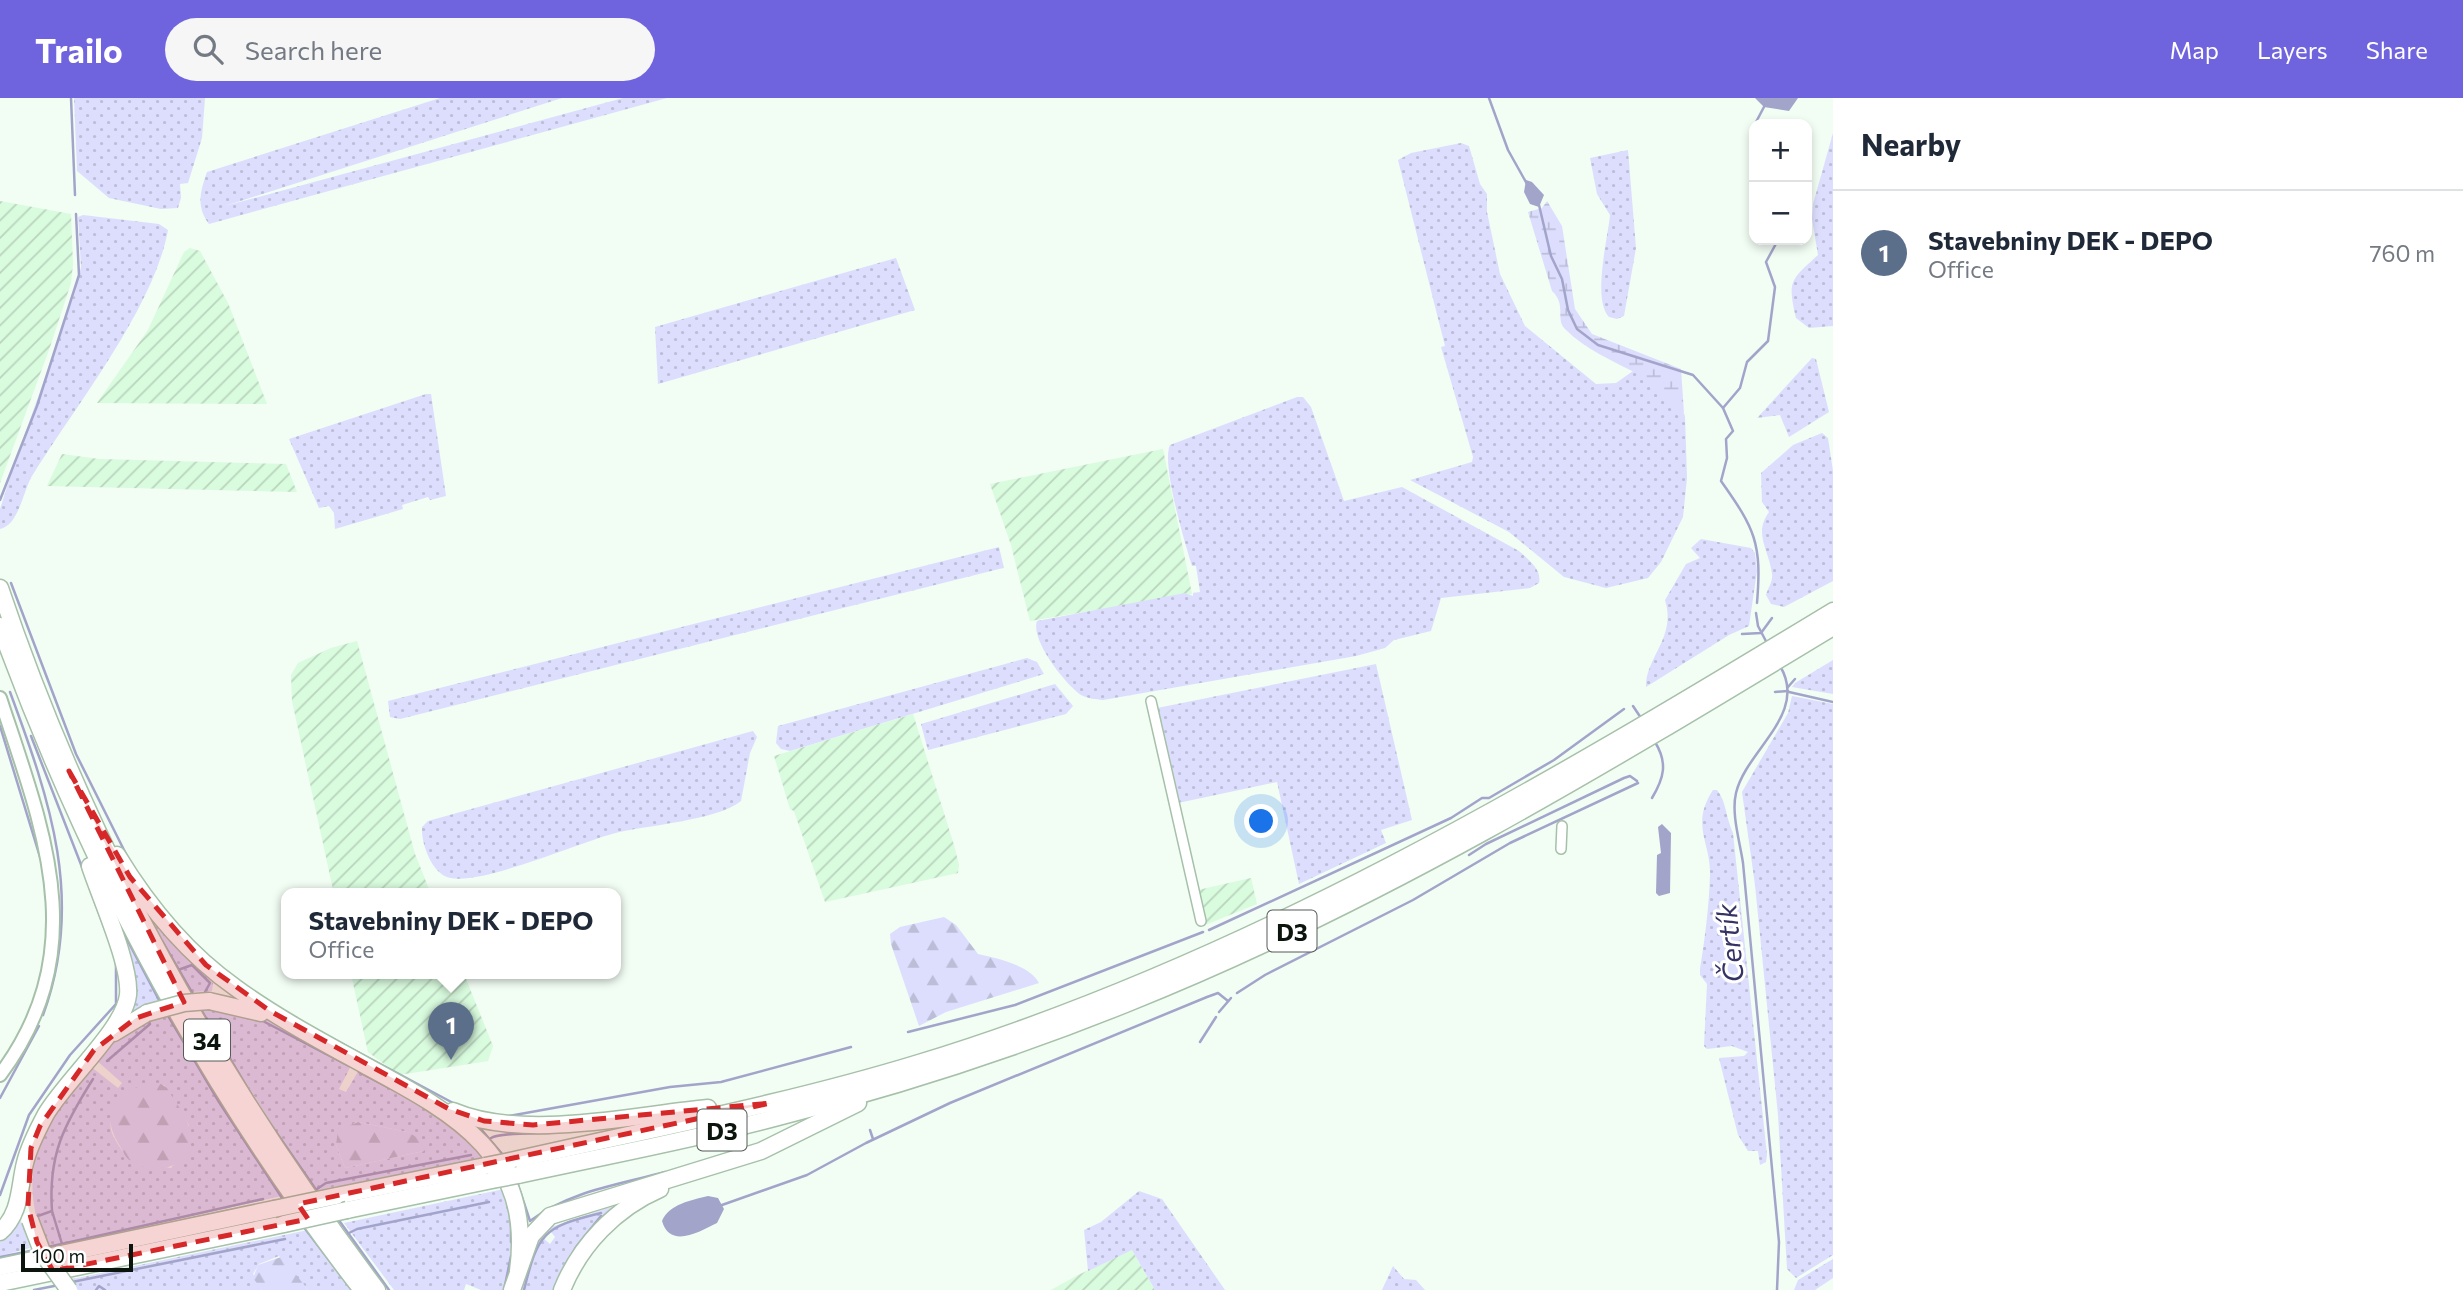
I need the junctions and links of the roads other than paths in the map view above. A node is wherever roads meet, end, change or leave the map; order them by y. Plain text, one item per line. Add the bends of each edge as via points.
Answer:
1 (0, 588) edge
2 (1833, 611) edge
3 (0, 626) edge
4 (1833, 627) edge
5 (1789, 645) junction
6 (0, 698) edge
7 (1151, 701) dead end
8 (1642, 732) junction
9 (65, 778) junction
10 (1562, 826) dead end
11 (1561, 849) dead end
12 (1201, 922) dead end
13 (314, 1037) junction
14 (94, 1050) junction
15 (0, 1074) edge
16 (923, 1075) junction
17 (420, 1095) junction
18 (771, 1103) junction
19 (31, 1148) junction
20 (730, 1162) junction
21 (514, 1168) junction
22 (488, 1173) junction
23 (0, 1232) edge
24 (0, 1267) edge
25 (518, 1271) junction
26 (0, 1283) edge
27 (69, 1290) edge
28 (362, 1290) edge
29 (377, 1290) edge
30 (512, 1290) edge
31 (562, 1290) edge

1 - 9 highway, 34
2 - 5 highway, D3
3 - 9 highway, 34
4 - 5 highway, D3
5 - 8 highway, D3
6 - 15 street via 47,850 54,926 37,1004 19,1046
7 - 12 street
8 - 16 highway, D3 via 1531,807 1339,909 1125,1004
8 - 18 highway, D3 via 1220,949 979,1043
9 - 13 highway via 130,877 177,937 233,986
9 - 14 highway via 128,980 123,1013
9 - 28 highway, 34 via 115,899 185,1029 287,1190
9 - 29 highway, 34 via 196,1023 300,1185
10 - 11 street
13 - 14 highway, bridge via 243,1006 209,1001 147,1013
13 - 17 highway
14 - 19 highway via 48,1110
16 - 20 highway
16 - 21 highway, D3 via 775,1118
17 - 18 highway via 484,1121 533,1125
17 - 25 highway via 473,1132 503,1172 519,1220
18 - 21 highway, D3
19 - 23 highway via 17,1205
19 - 27 highway, bridge via 30,1220 43,1254
20 - 25 highway via 550,1216 531,1236
20 - 31 highway via 667,1185 629,1205 587,1247
21 - 22 highway, D3, bridge
22 - 24 highway, D3, bridge via 336,1196
22 - 26 highway, D3, bridge via 347,1210
25 - 30 highway

